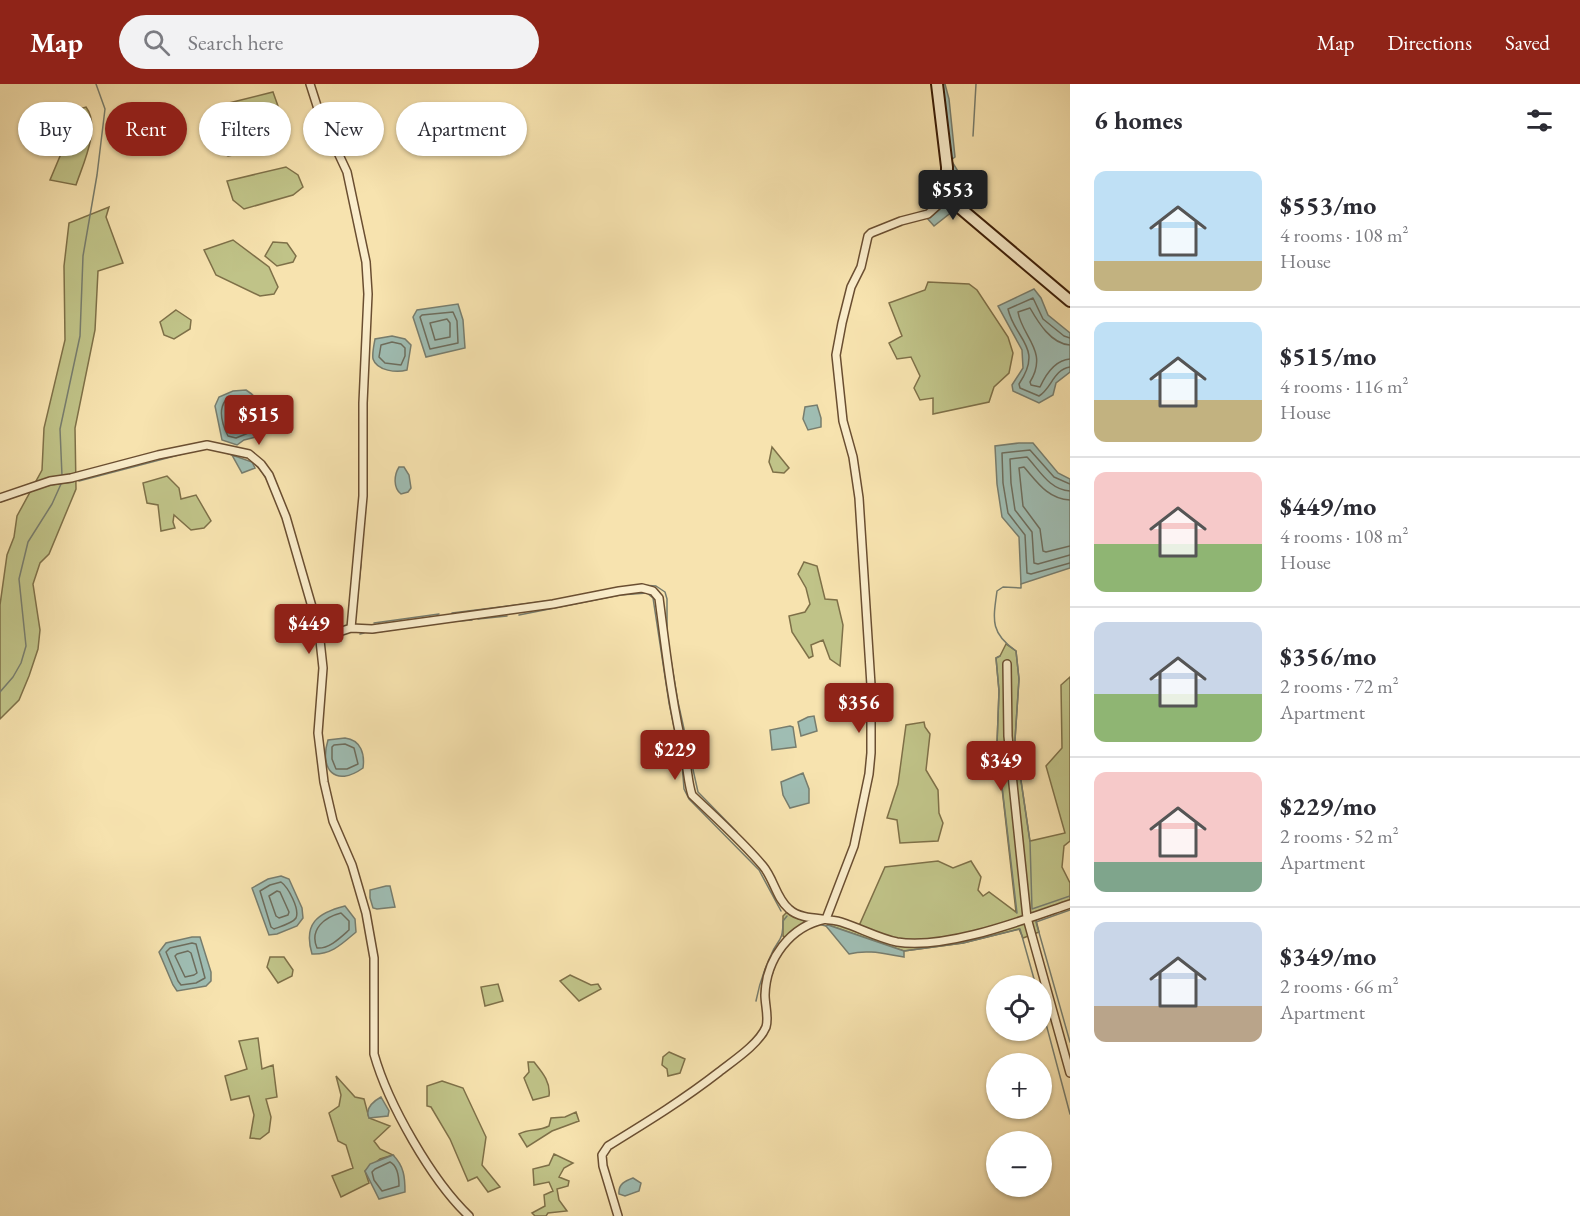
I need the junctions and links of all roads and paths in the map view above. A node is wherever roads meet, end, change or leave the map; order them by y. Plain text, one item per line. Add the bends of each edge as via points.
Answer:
1 (310, 84) edge
2 (937, 84) edge
3 (947, 197) junction
4 (1070, 301) edge
5 (0, 498) edge
6 (351, 628) junction
7 (319, 631) junction
8 (1007, 664) dead end
9 (1070, 904) edge
10 (1027, 918) junction
11 (826, 919) junction
12 (1070, 1073) edge
13 (469, 1216) edge
14 (618, 1216) edge

1 - 6 street via 347,172 369,294 363,496
2 - 3 street
3 - 4 street
3 - 11 street via 928,214 868,236 861,267 851,287 836,355 843,422 859,498 871,685 871,753 854,846
5 - 7 street via 50,481 207,445 249,454 269,475 286,518
6 - 7 street via 336,633
6 - 11 street via 372,629 642,588 653,591 659,598 673,704 692,795 764,868 789,909 797,915
7 - 13 street via 323,668 318,733 324,782 333,821 366,912 375,958 374,1054 396,1108 431,1171 453,1202
8 - 10 street via 1008,736
9 - 10 street
10 - 11 street via 961,937 898,942
10 - 12 street
11 - 14 street via 806,925 776,955 765,994 766,1027 740,1056 691,1094 608,1146 602,1155 603,1166

